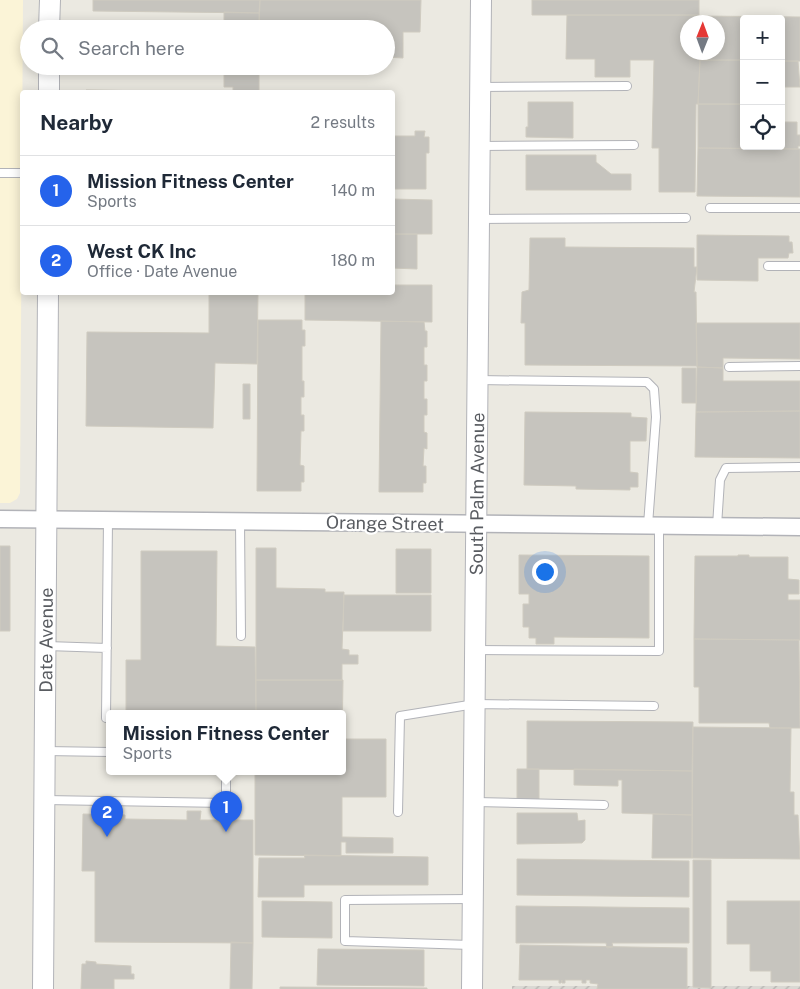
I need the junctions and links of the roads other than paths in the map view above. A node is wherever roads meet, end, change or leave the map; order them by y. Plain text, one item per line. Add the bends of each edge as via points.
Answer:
1 (50, 0) edge
2 (481, 0) edge
3 (49, 20) edge
4 (49, 75) edge
5 (627, 86) dead end
6 (480, 87) junction
7 (49, 90) edge
8 (634, 145) dead end
9 (480, 146) junction
10 (0, 173) edge
11 (20, 173) edge
12 (710, 208) dead end
13 (800, 208) edge
14 (686, 218) dead end
15 (479, 219) junction
16 (768, 266) dead end
17 (800, 266) edge
18 (48, 295) edge
19 (800, 366) edge
20 (729, 367) dead end
21 (478, 380) junction
22 (800, 467) edge
23 (0, 519) edge
24 (46, 520) junction
25 (108, 520) junction
26 (240, 522) junction
27 (476, 524) junction
28 (653, 526) junction
29 (717, 526) junction
30 (800, 527) edge
31 (241, 636) dead end
32 (45, 646) junction
33 (107, 648) junction
34 (475, 650) junction
35 (475, 704) junction
36 (654, 706) dead end
37 (106, 710) edge
38 (45, 751) junction
39 (106, 752) edge
40 (226, 775) edge
41 (45, 800) junction
42 (474, 802) junction
43 (604, 805) dead end
44 (398, 812) dead end
45 (473, 899) junction
46 (472, 945) junction
47 (43, 989) edge
48 (472, 989) edge

1 - 3 street
2 - 6 street, South Palm Avenue
4 - 7 street
5 - 6 lane
6 - 9 street, South Palm Avenue
8 - 9 lane
9 - 15 street, South Palm Avenue
10 - 11 lane
12 - 13 lane
14 - 15 lane
15 - 21 street, South Palm Avenue
16 - 17 lane
18 - 24 street, Date Avenue
19 - 20 lane
21 - 27 street, South Palm Avenue
21 - 28 lane via 646,382 654,389 656,417
22 - 29 lane via 726,468 720,480
23 - 24 street, Orange Street
24 - 25 street, Orange Street
24 - 32 street, Date Avenue
25 - 26 street, Orange Street
25 - 33 lane
26 - 27 street, Orange Street
26 - 31 lane
27 - 28 street, Orange Street
27 - 34 street, South Palm Avenue
28 - 29 street, Orange Street
28 - 34 lane via 659,573 659,650
29 - 30 street, Orange Street
32 - 33 lane
32 - 38 street, Date Avenue
33 - 37 lane
34 - 35 street, South Palm Avenue
35 - 36 lane
35 - 42 street, South Palm Avenue
35 - 44 lane via 400,716
38 - 39 lane
38 - 41 street, Date Avenue
40 - 41 lane via 226,803
41 - 47 street, Date Avenue
42 - 43 lane
42 - 45 street, South Palm Avenue
45 - 46 street, South Palm Avenue
45 - 46 lane via 345,900 345,941
46 - 48 street, South Palm Avenue

